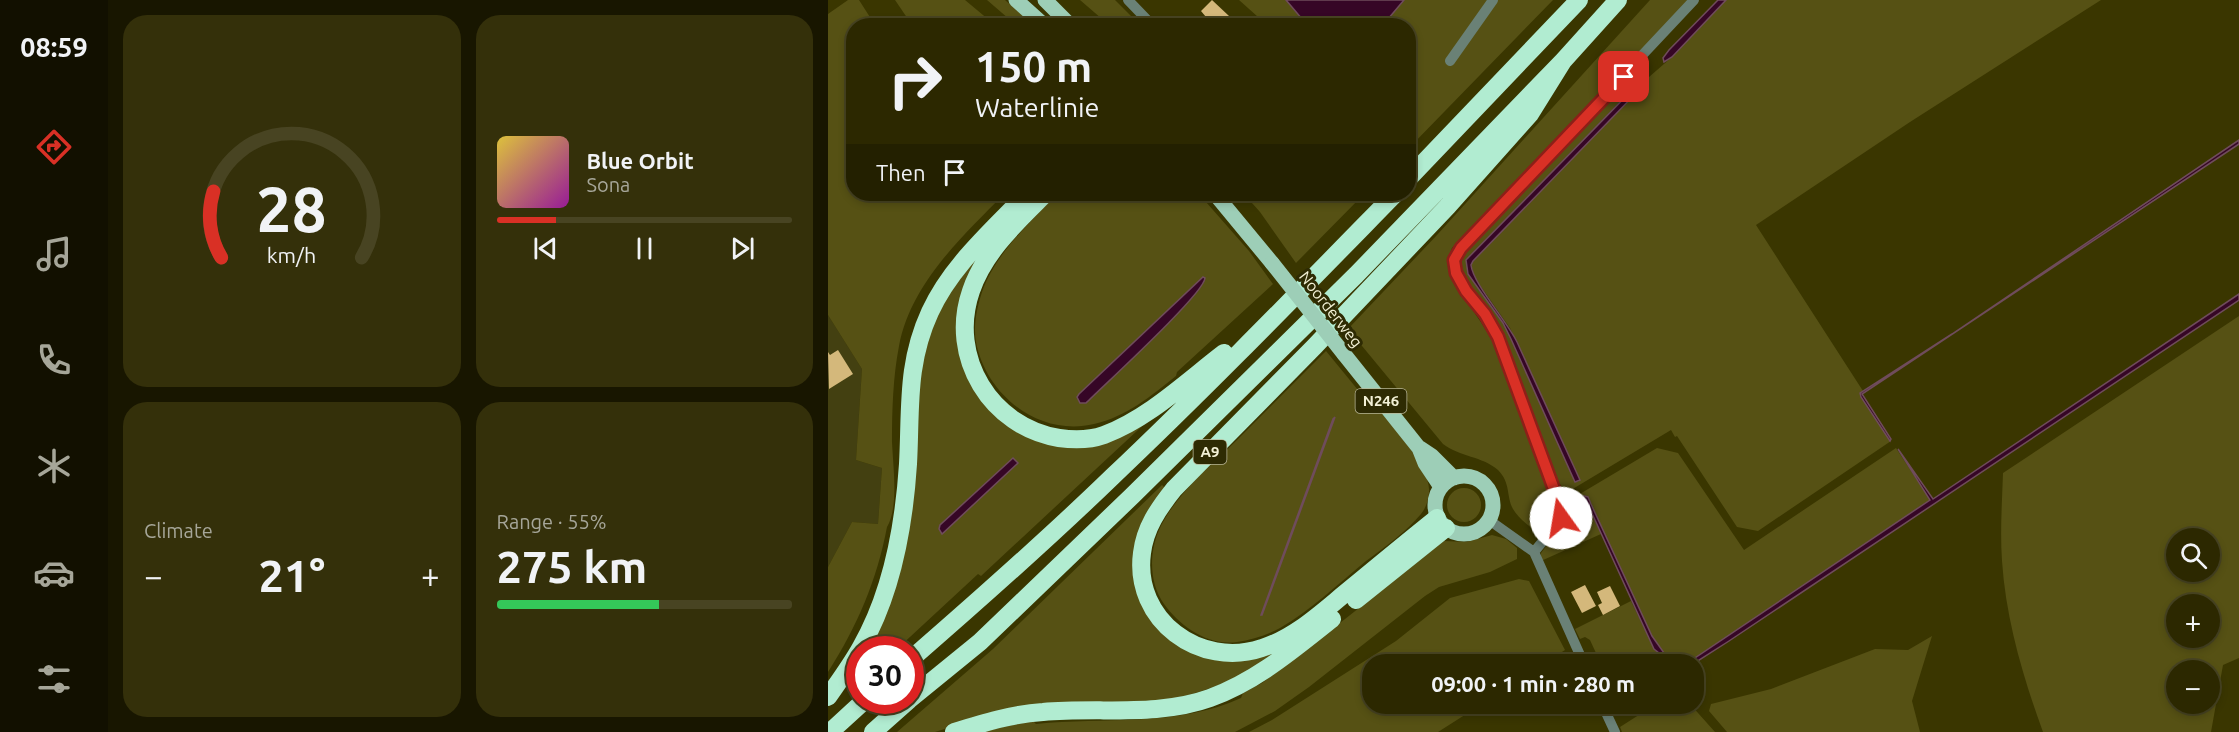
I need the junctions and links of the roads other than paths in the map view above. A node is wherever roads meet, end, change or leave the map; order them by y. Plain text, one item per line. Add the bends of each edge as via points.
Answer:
1 (1016, 0) edge
2 (1128, 0) edge
3 (1493, 0) edge
4 (1579, 0) edge
5 (1618, 0) edge
6 (1694, 0) edge
7 (1049, 4) edge
8 (1036, 18) edge
9 (1063, 18) edge
10 (1067, 18) edge
11 (1146, 18) edge
12 (1450, 61) dead end
13 (1563, 61) junction
14 (1416, 171) edge
15 (1021, 201) edge
16 (1038, 201) edge
17 (1221, 201) edge
18 (1388, 201) edge
19 (1283, 309) junction
20 (1447, 482) junction
21 (1489, 520) junction
22 (1441, 523) junction
23 (1534, 552) junction
24 (924, 648) edge
25 (1580, 654) edge
26 (924, 688) edge
27 (828, 697) edge
28 (850, 714) edge
29 (894, 714) edge
30 (1607, 714) edge
31 (830, 732) edge
32 (873, 732) edge
33 (954, 732) edge
34 (1615, 732) edge

1 - 8 main road
2 - 11 street
3 - 12 street
4 - 14 highway
5 - 13 highway, A9
6 - 23 street via 1454,260 1466,291 1498,337 1562,511 1557,524
7 - 9 main road
7 - 10 main road
13 - 22 highway, A9 via 1530,114 1448,206 1174,489 1149,525 1142,553 1142,578 1150,603 1174,633 1210,652 1239,654 1282,641
13 - 26 highway, A9 via 1356,275 1132,496 980,642
15 - 27 highway via 971,252 930,312 912,371 908,462 895,555 861,646
16 - 19 highway via 987,260 971,291 964,330 976,378 998,409 1024,427 1064,438 1103,436 1157,406
17 - 20 main road, Noorderweg / N246, bridge via 1419,448 1432,456
18 - 19 highway
19 - 24 highway via 1112,477
20 - 21 main road via 1464,476 1482,483 1492,500
20 - 22 main road via 1436,496 1434,507
21 - 22 main road via 1474,533 1464,535
21 - 23 street
22 - 33 highway via 1288,654 1245,682 1209,698 1163,707 1041,712
23 - 25 street
28 - 31 highway
29 - 32 highway, A9
30 - 34 street

